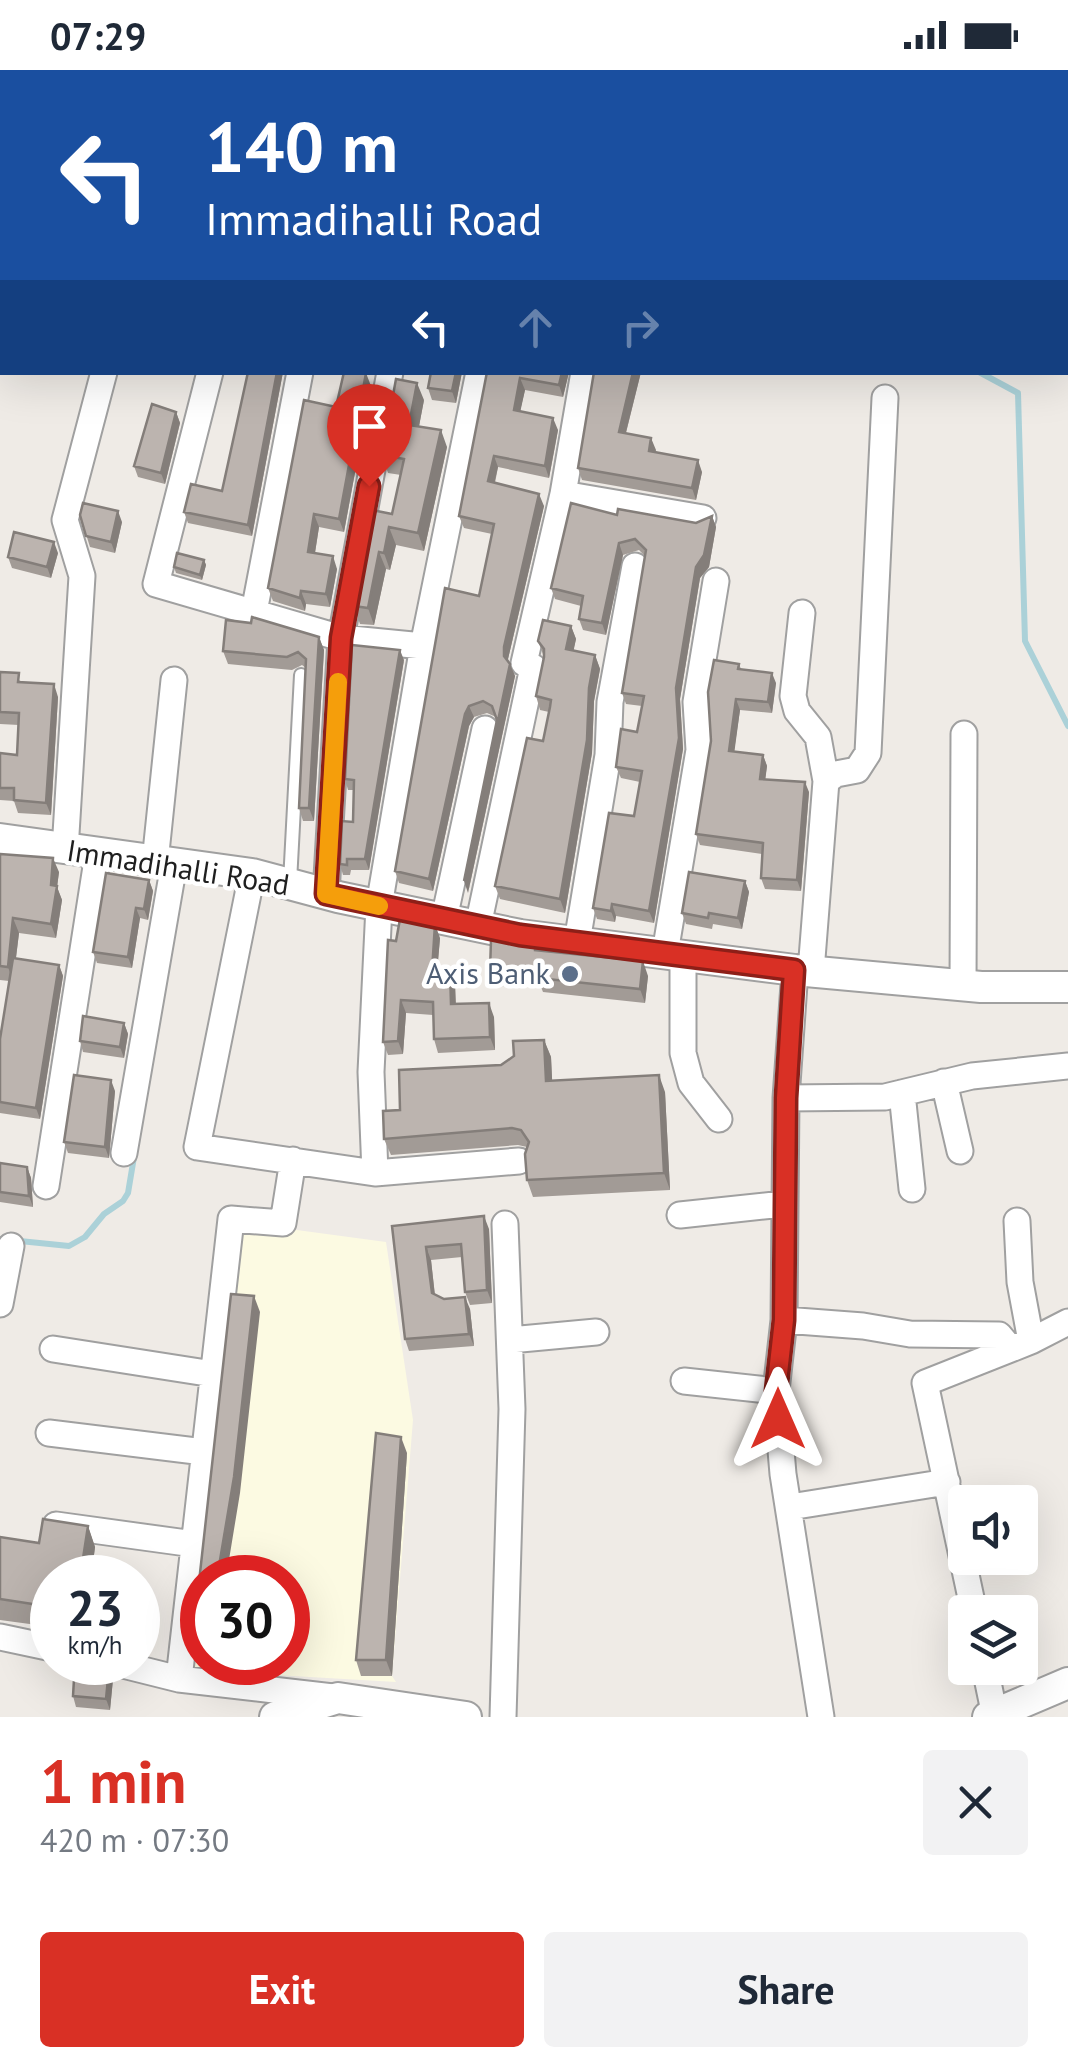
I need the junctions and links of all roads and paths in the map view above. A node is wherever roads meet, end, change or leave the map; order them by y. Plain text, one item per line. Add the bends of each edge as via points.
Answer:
1 (103, 375) edge
2 (209, 375) edge
3 (299, 375) edge
4 (389, 375) edge
5 (478, 375) edge
6 (583, 375) edge
7 (885, 398) dead end
8 (563, 494) junction
9 (703, 518) edge
10 (636, 566) dead end
11 (716, 581) dead end
12 (254, 612) junction
13 (802, 613) dead end
14 (341, 638) junction
15 (423, 646) junction
16 (301, 674) edge
17 (174, 680) dead end
18 (485, 729) dead end
19 (964, 734) dead end
20 (826, 780) junction
21 (0, 839) edge
22 (65, 850) junction
23 (98, 854) junction
24 (164, 863) junction
25 (252, 874) junction
26 (290, 884) junction
27 (326, 894) junction
28 (379, 906) junction
29 (444, 919) junction
30 (478, 926) junction
31 (577, 942) junction
32 (674, 955) junction
33 (803, 971) junction
34 (963, 986) junction
35 (1068, 988) edge
36 (1068, 1066) edge
37 (944, 1082) junction
38 (902, 1093) junction
39 (786, 1098) junction
40 (719, 1119) dead end
41 (960, 1150) dead end
42 (124, 1153) dead end
43 (293, 1160) junction
44 (519, 1161) dead end
45 (375, 1173) junction
46 (46, 1186) dead end
47 (912, 1189) dead end
48 (783, 1204) junction
49 (680, 1215) dead end
50 (1017, 1221) dead end
51 (505, 1224) dead end
52 (11, 1246) dead end
53 (0, 1304) edge
54 (784, 1320) junction
55 (1068, 1322) edge
56 (596, 1332) dead end
57 (510, 1340) junction
58 (1021, 1345) junction
59 (53, 1349) dead end
60 (213, 1374) junction
61 (684, 1381) dead end
62 (776, 1391) junction
63 (48, 1433) dead end
64 (204, 1452) junction
65 (947, 1482) junction
66 (790, 1506) junction
67 (56, 1525) edge
68 (194, 1544) junction
69 (970, 1595) edge
70 (0, 1637) edge
71 (30, 1643) edge
72 (160, 1674) edge
73 (179, 1679) junction
74 (1068, 1684) edge
75 (987, 1685) edge
76 (338, 1698) junction
77 (456, 1716) edge
78 (992, 1716) edge
79 (275, 1717) edge
80 (502, 1717) edge
81 (821, 1717) edge

1 - 22 street via 66,520 82,576
2 - 12 street via 156,584
3 - 12 street
4 - 14 street
5 - 15 street
6 - 8 street
7 - 20 street via 868,753 857,770
8 - 9 street
8 - 30 street via 524,663 533,667
10 - 31 street
11 - 32 street via 696,702 699,750
12 - 14 street
13 - 20 street via 793,696 818,738
14 - 15 street
14 - 27 street
15 - 28 street
16 - 26 lane
17 - 24 street
18 - 29 street
19 - 34 street
20 - 33 street
21 - 22 street, Immadihalli Road
22 - 23 street, Immadihalli Road
23 - 24 street, Immadihalli Road
23 - 46 street
24 - 25 street, Immadihalli Road
24 - 42 street
25 - 26 street, Immadihalli Road
25 - 43 street via 197,1147
26 - 27 street, Immadihalli Road
27 - 28 street, Immadihalli Road
28 - 29 street, Immadihalli Road
28 - 45 street
29 - 30 street, Immadihalli Road
30 - 31 street, Immadihalli Road
31 - 32 street, Immadihalli Road
32 - 33 street, Immadihalli Road
32 - 40 street via 683,1054 691,1083
33 - 34 street, Immadihalli Road
33 - 39 street
34 - 35 street, Immadihalli Road
36 - 37 street
37 - 38 street
37 - 41 street
38 - 39 street
38 - 47 street
39 - 48 street
43 - 45 street
43 - 60 street via 283,1222 232,1219
44 - 45 street
48 - 49 street
48 - 54 street
50 - 58 street
51 - 57 street
52 - 53 street
54 - 58 street via 910,1334 999,1335
54 - 62 street
55 - 58 street
56 - 57 street
57 - 80 street
58 - 65 street via 925,1384
59 - 60 street
60 - 64 street
61 - 62 street
62 - 66 street
63 - 64 street
64 - 68 street
65 - 66 street
65 - 69 street
66 - 81 street
67 - 68 street
68 - 73 street
70 - 71 street
72 - 73 street
73 - 76 street
74 - 78 street
75 - 78 street
76 - 77 street
76 - 79 street

